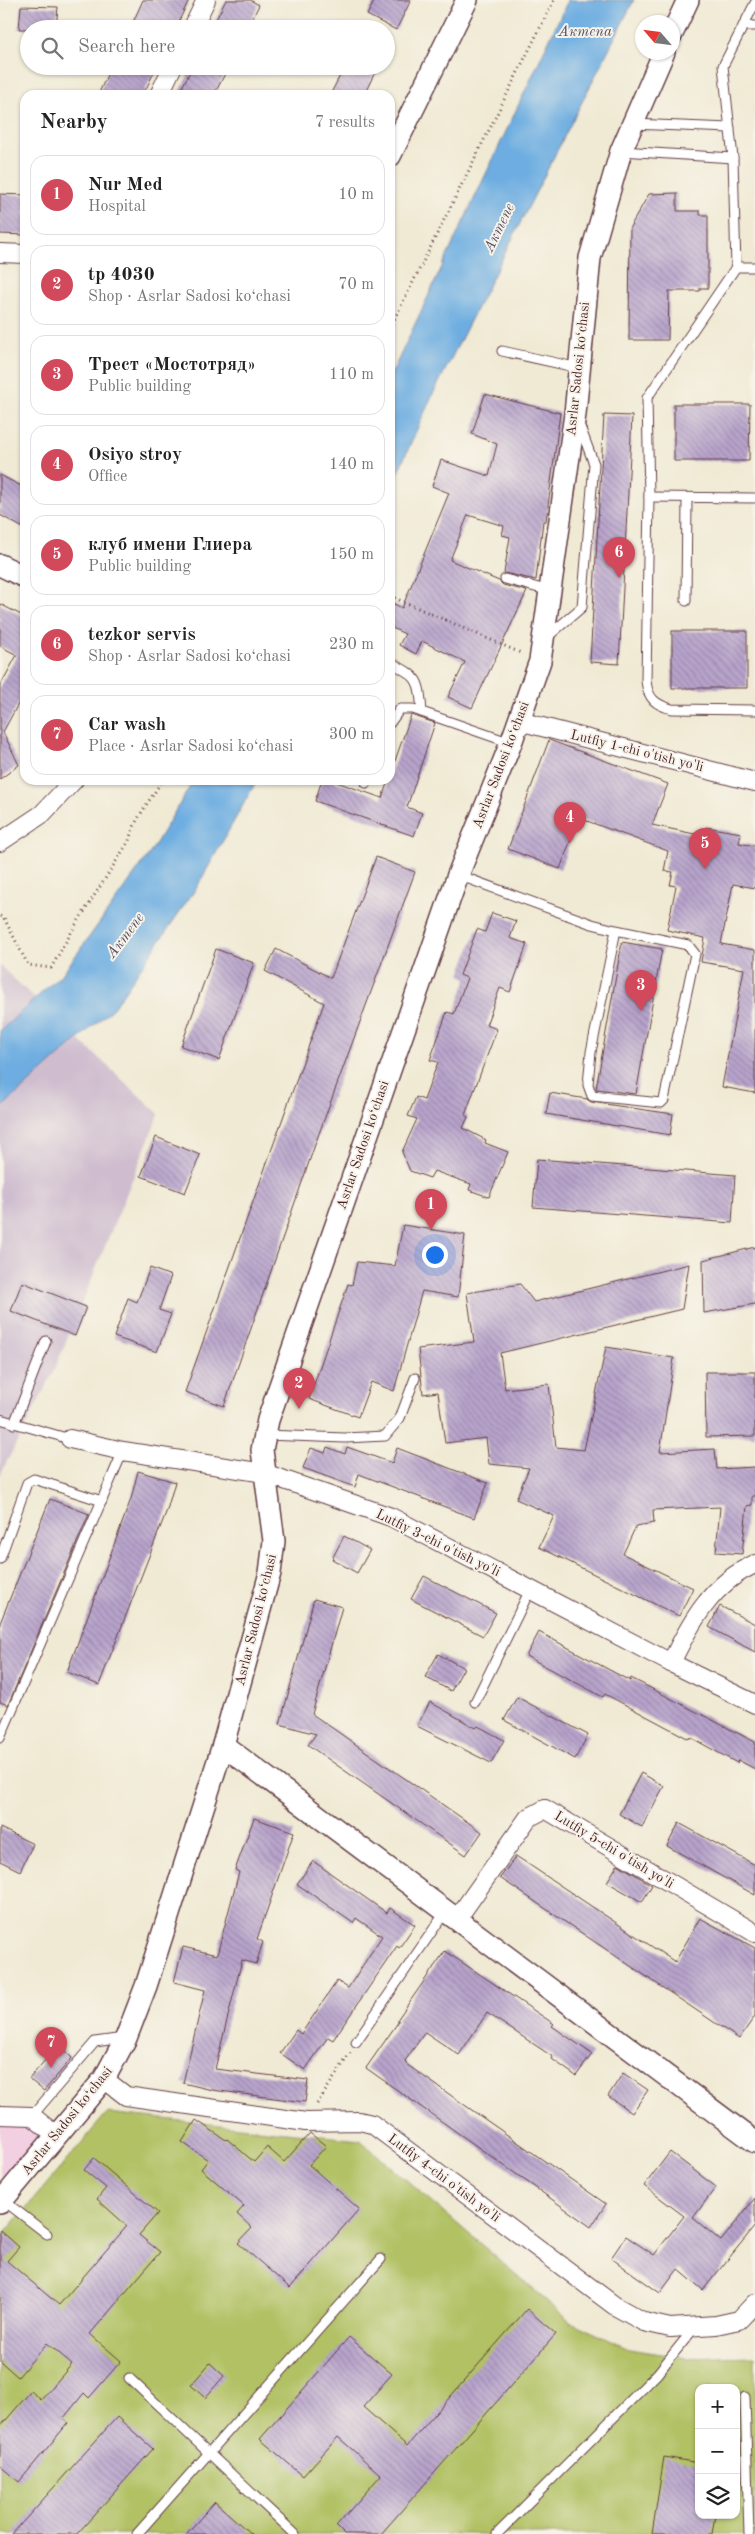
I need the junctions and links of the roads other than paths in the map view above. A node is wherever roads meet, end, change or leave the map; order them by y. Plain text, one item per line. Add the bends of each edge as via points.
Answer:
1 (206, 0) edge
2 (467, 0) edge
3 (688, 0) edge
4 (755, 3) edge
5 (680, 17) edge
6 (196, 20) edge
7 (743, 26) junction
8 (755, 26) edge
9 (660, 60) edge
10 (169, 75) edge
11 (161, 90) edge
12 (632, 124) junction
13 (730, 128) junction
14 (395, 146) edge
15 (621, 152) junction
16 (733, 158) junction
17 (0, 253) edge
18 (20, 254) edge
19 (736, 267) junction
20 (755, 267) edge
21 (502, 351) dead end
22 (579, 368) junction
23 (575, 414) junction
24 (649, 498) junction
25 (686, 498) junction
26 (755, 498) edge
27 (0, 565) edge
28 (20, 575) edge
29 (505, 579) dead end
30 (550, 591) junction
31 (686, 601) dead end
32 (544, 640) junction
33 (395, 665) edge
34 (755, 710) edge
35 (422, 712) junction
36 (395, 716) edge
37 (519, 721) junction
38 (511, 744) junction
39 (755, 782) edge
40 (69, 785) edge
41 (0, 842) edge
42 (458, 875) junction
43 (616, 930) junction
44 (46, 1341) dead end
45 (415, 1378) dead end
46 (0, 1419) edge
47 (14, 1424) junction
48 (264, 1435) junction
49 (70, 1439) joint
50 (123, 1451) junction
51 (264, 1474) junction
52 (102, 1501) junction
53 (0, 1559) edge
54 (755, 1564) edge
55 (530, 1590) junction
56 (671, 1663) junction
57 (474, 1702) dead end
58 (755, 1704) edge
59 (3, 1721) edge
60 (0, 1738) edge
61 (223, 1745) junction
62 (452, 1915) junction
63 (755, 1933) edge
64 (126, 2038) junction
65 (356, 2042) road end
66 (104, 2079) junction
67 (0, 2115) edge
68 (32, 2116) junction
69 (57, 2136) junction
70 (755, 2142) edge
71 (1, 2201) edge
72 (47, 2234) dead end
73 (381, 2259) dead end
74 (755, 2303) edge
75 (695, 2327) junction
76 (129, 2378) dead end
77 (745, 2397) dead end
78 (751, 2452) edge
79 (208, 2453) junction
80 (291, 2532) edge
81 (137, 2534) edge
82 (497, 2534) edge
83 (749, 2534) edge

1 - 6 street
2 - 14 street
3 - 5 street
4 - 7 lane
7 - 8 lane
7 - 13 lane via 723,66
9 - 12 street, Asrlar Sadosi ko‘chasi
10 - 11 street
12 - 13 lane
12 - 15 street, Asrlar Sadosi ko‘chasi
13 - 16 lane
15 - 16 lane
15 - 22 street, Asrlar Sadosi ko‘chasi via 590,258
16 - 19 lane
17 - 18 street
19 - 20 lane
19 - 24 lane via 647,398
21 - 22 lane
22 - 23 street, Asrlar Sadosi ko‘chasi
23 - 30 street, Asrlar Sadosi ko‘chasi
23 - 32 lane via 594,464 582,607
24 - 25 lane
24 - 34 lane via 647,692 652,701 672,709
25 - 26 lane
25 - 31 lane
27 - 28 street
29 - 30 lane
30 - 32 street, Asrlar Sadosi ko‘chasi
32 - 37 street, Asrlar Sadosi ko‘chasi
33 - 35 lane via 412,674 419,685
35 - 36 lane via 400,709
35 - 38 lane
37 - 38 street, Asrlar Sadosi ko‘chasi
37 - 39 street, Lutfiy 1-chi o'tish yo'li
38 - 42 street, Asrlar Sadosi ko‘chasi
40 - 41 street via 42,814
42 - 43 lane
42 - 48 street, Asrlar Sadosi ko‘chasi
43 - 43 lane via 591,1052 588,1085 592,1096 661,1104 695,954 688,945
44 - 47 lane
45 - 48 lane via 400,1418 385,1436
46 - 47 lane
47 - 49 lane
48 - 51 street, Asrlar Sadosi ko‘chasi
49 - 50 street, Lutfiy 3-chi o'tish yo'li
50 - 51 street, Lutfiy 3-chi o'tish yo'li
50 - 52 lane
51 - 55 street, Lutfiy 3-chi o'tish yo'li via 391,1517
51 - 61 street, Asrlar Sadosi ko‘chasi via 272,1513 273,1557 254,1639
52 - 53 lane via 34,1479 27,1483
52 - 59 lane
54 - 56 street via 732,1577 711,1597 686,1631
55 - 56 street, Lutfiy 3-chi o'tish yo'li
55 - 57 lane
56 - 58 street, Lutfiy 3-chi o'tish yo'li
59 - 60 lane
61 - 62 street
61 - 64 street, Asrlar Sadosi ko‘chasi via 146,1986
62 - 63 street, Lutfiy 5-chi o'tish yo'li via 528,1818 545,1809
62 - 65 lane
62 - 70 street
64 - 66 street, Asrlar Sadosi ko‘chasi
64 - 68 lane via 95,2042
66 - 69 street, Asrlar Sadosi ko‘chasi
66 - 75 street, Lutfiy 4-chi o'tish yo'li via 126,2096 306,2122 359,2121 372,2124 615,2306 644,2322 670,2328
67 - 68 street
68 - 69 street
69 - 71 street, Asrlar Sadosi ko‘chasi
71 - 72 lane
73 - 79 lane
74 - 75 street, Lutfiy 4-chi o'tish yo'li via 739,2320
75 - 82 lane via 657,2374
76 - 79 lane
77 - 78 lane
78 - 83 lane
79 - 80 lane
79 - 81 lane

